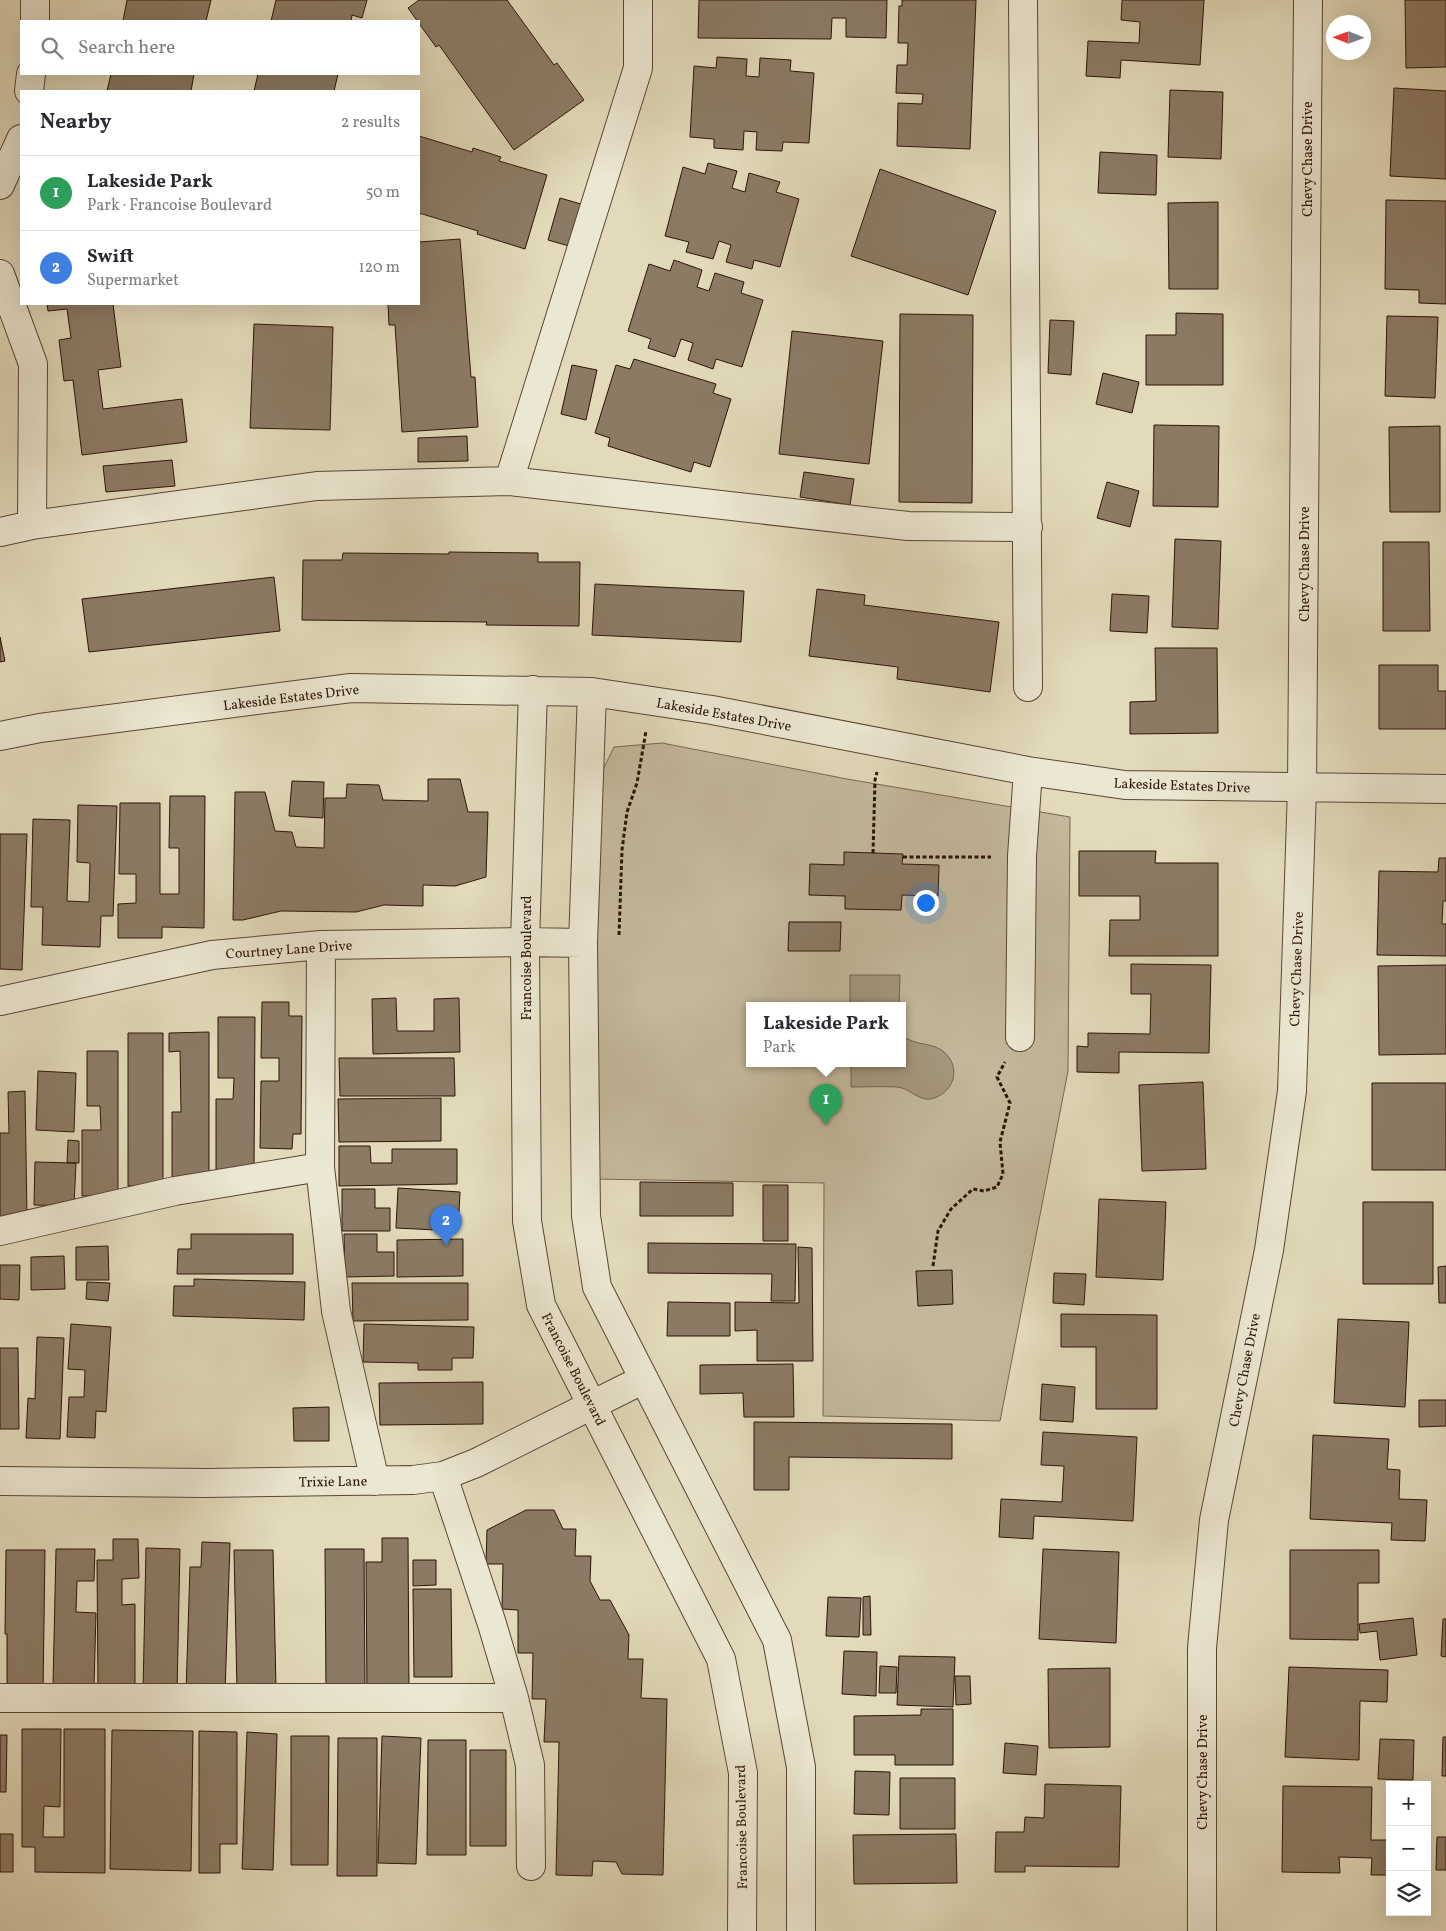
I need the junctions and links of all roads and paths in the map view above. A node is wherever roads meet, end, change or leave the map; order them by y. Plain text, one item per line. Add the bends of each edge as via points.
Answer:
1 (35, 0) edge
2 (638, 0) edge
3 (1022, 0) edge
4 (1308, 0) edge
5 (35, 20) edge
6 (31, 75) edge
7 (29, 90) edge
8 (20, 140) edge
9 (0, 185) edge
10 (0, 274) edge
11 (509, 481) junction
12 (32, 525) junction
13 (1028, 527) junction
14 (0, 532) edge
15 (1028, 688) dead end
16 (533, 690) junction
17 (592, 692) junction
18 (650, 701) junction
19 (0, 736) edge
20 (886, 744) junction
21 (1028, 771) junction
22 (1302, 788) junction
23 (1446, 788) edge
24 (873, 853) dead end
25 (1022, 856) junction
26 (903, 857) dead end
27 (619, 935) dead end
28 (525, 942) junction
29 (583, 943) junction
30 (321, 945) junction
31 (0, 1001) edge
32 (1020, 1037) joint
33 (320, 1167) junction
34 (0, 1231) edge
35 (933, 1266) dead end
36 (644, 1379) junction
37 (592, 1406) junction
38 (443, 1476) junction
39 (376, 1480) junction
40 (0, 1481) edge
41 (0, 1698) edge
42 (514, 1698) junction
43 (531, 1866) dead end
44 (742, 1931) edge
45 (801, 1931) edge
46 (1202, 1931) edge

1 - 5 street
2 - 11 street via 638,68
3 - 13 street
4 - 22 street, Chevy Chase Drive
6 - 7 street
8 - 9 street
10 - 12 street via 33,364
11 - 12 street via 317,486
11 - 13 street via 908,526
12 - 14 street
13 - 15 street
16 - 17 street, Lakeside Estates Drive
16 - 19 street, Lakeside Estates Drive via 350,688
16 - 28 street, Francoise Boulevard
17 - 18 street, Lakeside Estates Drive
17 - 29 street
18 - 20 street, Lakeside Estates Drive
18 - 27 path via 637,782 627,812 622,850
20 - 21 street, Lakeside Estates Drive
20 - 24 path via 875,780
21 - 22 street, Lakeside Estates Drive via 1125,785
21 - 25 street
22 - 23 street, Lakeside Estates Drive
22 - 46 street, Chevy Chase Drive via 1292,1091 1269,1250 1214,1520 1202,1648
25 - 26 path
25 - 32 street
28 - 29 street, Courtney Lane Drive
28 - 30 street, Courtney Lane Drive
28 - 37 street, Francoise Boulevard via 527,1221 541,1305
29 - 36 street via 586,1216 597,1287
30 - 31 street, Courtney Lane Drive via 212,955
30 - 33 street
32 - 35 path via 997,1078 1010,1103 1000,1142 1003,1174 997,1186 984,1191 973,1188 951,1209 938,1231
33 - 34 street via 175,1191
33 - 39 street via 336,1311
36 - 37 street, Trixie Lane
36 - 45 street via 777,1640 801,1767
37 - 38 street, Trixie Lane
37 - 44 street, Francoise Boulevard via 721,1659 743,1773
38 - 39 street, Trixie Lane
38 - 42 street
39 - 40 street, Trixie Lane via 206,1483
41 - 42 street
42 - 43 street via 530,1765

